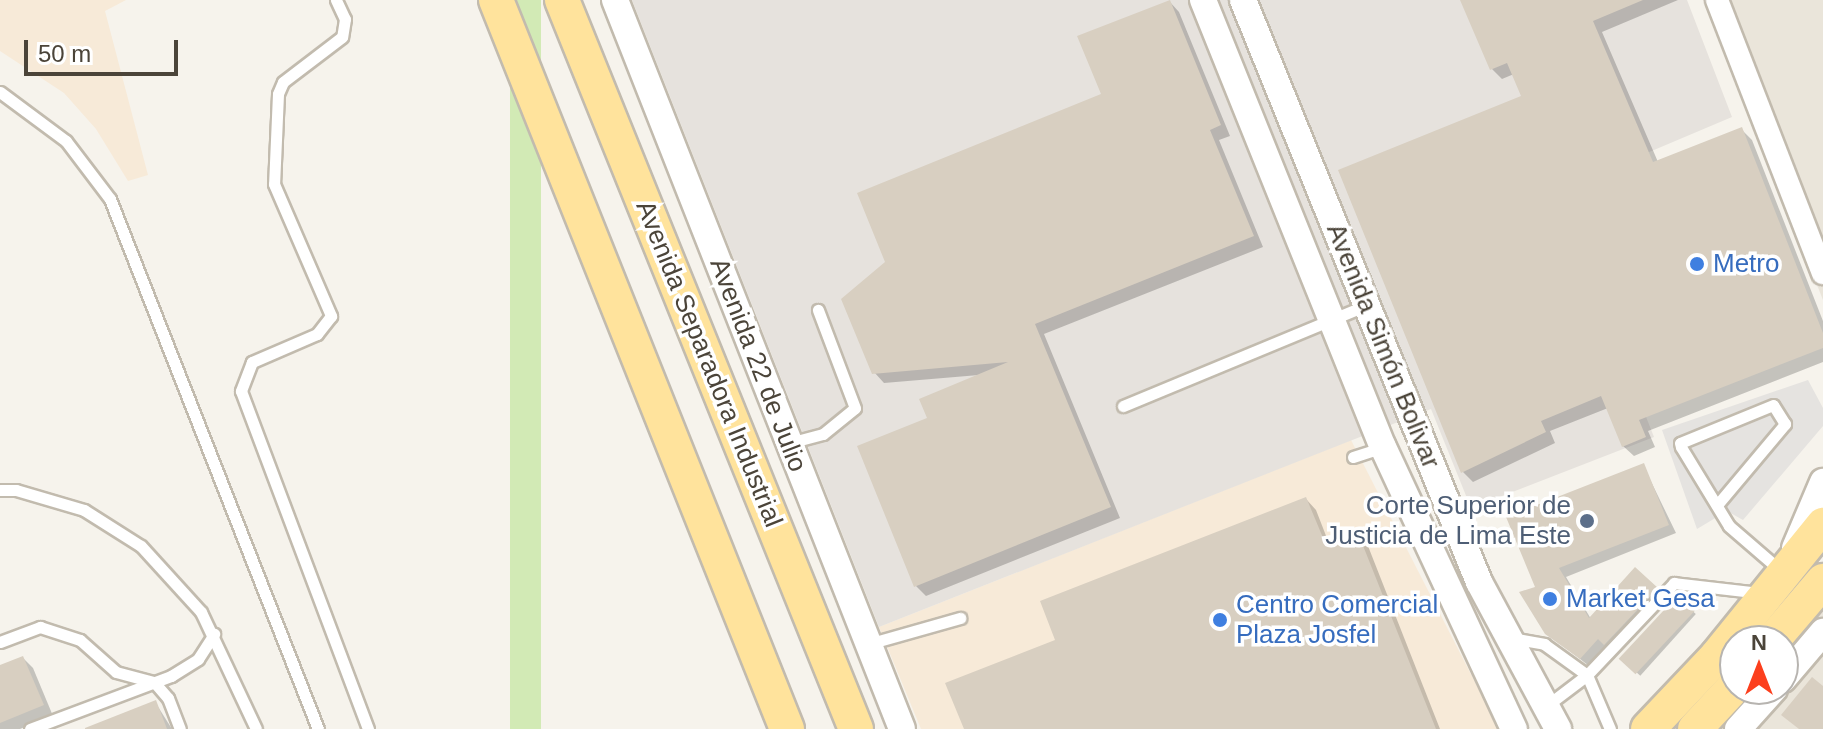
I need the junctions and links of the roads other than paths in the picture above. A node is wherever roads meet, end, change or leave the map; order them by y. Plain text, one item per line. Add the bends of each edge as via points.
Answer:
1 (336, 0) edge
2 (496, 0) edge
3 (562, 0) edge
4 (615, 0) edge
5 (1203, 0) edge
6 (1717, 0) edge
7 (1248, 2) edge
8 (0, 92) edge
9 (1823, 273) edge
10 (1367, 305) junction
11 (818, 310) dead end
12 (1331, 320) junction
13 (1123, 406) dead end
14 (789, 443) junction
15 (1383, 447) junction
16 (1353, 457) dead end
17 (1823, 482) edge
18 (0, 490) edge
19 (1717, 505) junction
20 (1823, 525) edge
21 (1823, 581) edge
22 (1776, 584) junction
23 (1823, 613) edge
24 (960, 618) dead end
25 (1786, 625) edge
26 (1799, 626) edge
27 (1823, 632) edge
28 (214, 634) junction
29 (1508, 637) junction
30 (0, 642) edge
31 (868, 644) junction
32 (1799, 660) edge
33 (1587, 675) junction
34 (154, 682) junction
35 (1719, 703) edge
36 (1760, 705) edge
37 (1552, 718) edge
38 (1608, 728) edge
39 (30, 729) edge
40 (180, 729) edge
41 (256, 729) edge
42 (318, 729) edge
43 (368, 729) edge
44 (787, 729) edge
45 (856, 729) edge
46 (902, 729) edge
47 (1514, 729) edge
48 (1648, 729) edge
49 (1695, 729) edge
50 (1738, 729) edge

1 - 43 lane via 345,19 342,37 283,82 278,94 274,184 331,316 317,334 252,362 241,391
2 - 44 main road
3 - 45 main road, Avenida Separadora Industrial
4 - 14 street, Avenida 22 de Julio
5 - 12 street, Avenida Simón Bolivar
6 - 9 street
7 - 10 street, Avenida Simón Bolivar
8 - 42 lane via 66,141 110,199
10 - 12 lane
10 - 29 street, Avenida Simón Bolivar via 1479,582
11 - 14 lane via 855,408 823,434
12 - 13 lane
12 - 15 street, Avenida Simón Bolivar
14 - 31 street, Avenida 22 de Julio
15 - 16 lane
15 - 47 street, Avenida Simón Bolivar
17 - 22 street
18 - 28 lane via 84,510 141,546 201,612
19 - 19 lane via 1785,424 1773,405 1682,439 1681,447
19 - 22 lane
20 - 22 main road
21 - 25 main road
22 - 33 lane via 1674,583
22 - 48 main road
23 - 26 main road
24 - 31 lane
27 - 32 street
28 - 34 lane via 198,659
28 - 41 lane
29 - 33 lane via 1544,644
29 - 37 street, Avenida Simón Bolivar
30 - 34 lane via 40,627 80,640 116,672
31 - 46 street, Avenida 22 de Julio
33 - 37 lane
33 - 38 lane
34 - 39 lane
34 - 40 lane via 168,698
35 - 49 main road
36 - 50 street

